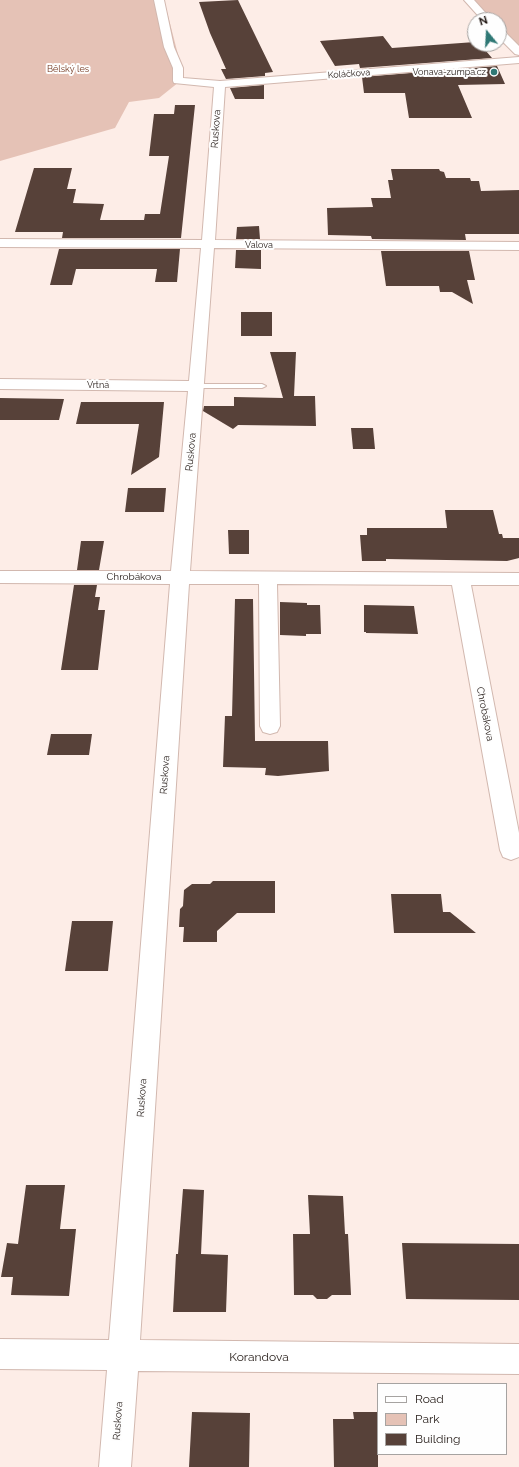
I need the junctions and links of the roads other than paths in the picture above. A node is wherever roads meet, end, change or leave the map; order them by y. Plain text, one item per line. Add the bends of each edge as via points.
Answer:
1 (158, 0) edge
2 (469, 0) edge
3 (480, 12) edge
4 (507, 40) edge
5 (519, 52) edge
6 (519, 60) edge
7 (220, 84) junction
8 (0, 243) edge
9 (208, 245) junction
10 (519, 246) edge
11 (0, 384) edge
12 (196, 386) junction
13 (262, 386) dead end
14 (0, 577) edge
15 (180, 577) junction
16 (268, 578) junction
17 (460, 579) junction
18 (519, 579) edge
19 (270, 726) dead end
20 (511, 850) dead end
21 (0, 1354) edge
22 (123, 1356) junction
23 (519, 1358) edge
24 (115, 1467) edge

1 - 7 street, Koláčkova via 169,46 178,68 178,81
2 - 3 street
4 - 5 street
6 - 7 street, Koláčkova
7 - 9 street, Ruskova
8 - 9 street, Valova
9 - 10 street, Valova
9 - 12 street, Ruskova
11 - 12 street, Vrtná
12 - 13 lane
12 - 15 street, Ruskova
14 - 15 street, Chrobákova
15 - 16 street, Chrobákova
15 - 22 street, Ruskova
16 - 17 street, Chrobákova
16 - 19 street
17 - 18 street, Chrobákova
17 - 20 street, Chrobákova
21 - 22 street, Korandova
22 - 23 street, Korandova
22 - 24 street, Ruskova

